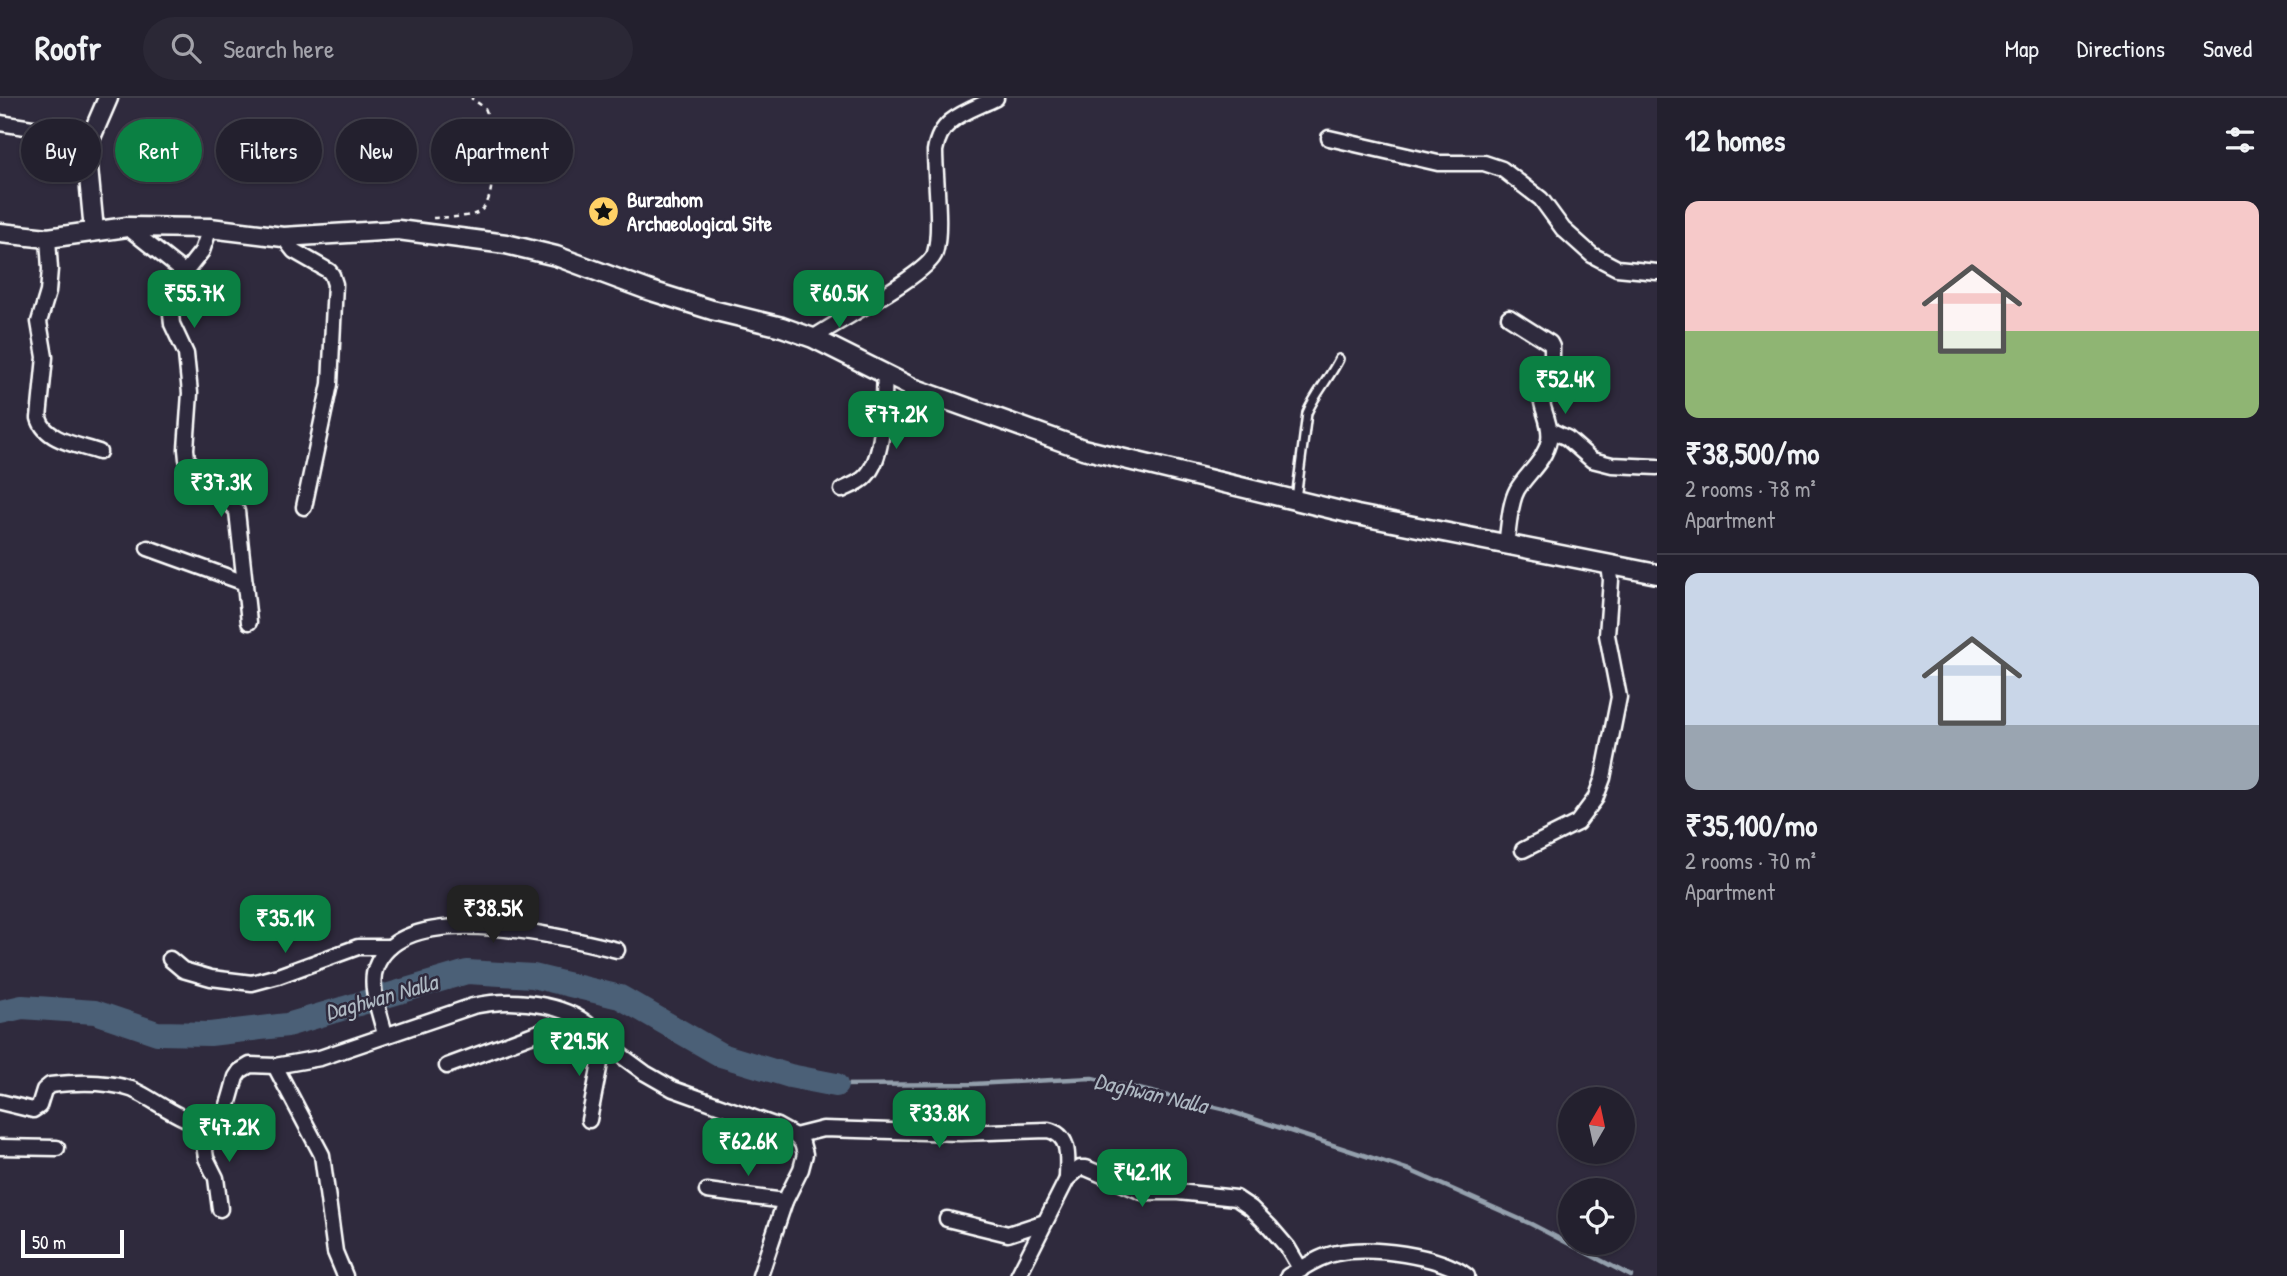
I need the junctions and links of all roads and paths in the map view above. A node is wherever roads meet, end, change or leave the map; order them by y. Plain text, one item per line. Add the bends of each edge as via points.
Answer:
1 (108, 98) edge
2 (471, 98) edge
3 (996, 98) edge
4 (99, 119) edge
5 (0, 123) edge
6 (21, 126) edge
7 (1329, 138) dead end
8 (88, 182) edge
9 (422, 219) dead end
10 (127, 227) junction
11 (210, 228) junction
12 (94, 231) junction
13 (0, 233) edge
14 (283, 237) junction
15 (48, 238) junction
16 (1657, 272) edge
17 (185, 273) junction
18 (1509, 317) dead end
19 (813, 338) junction
20 (1339, 359) dead end
21 (884, 374) junction
22 (1550, 430) junction
23 (99, 452) dead end
24 (1657, 467) edge
25 (842, 490) dead end
26 (1296, 500) junction
27 (304, 507) dead end
28 (1506, 544) junction
29 (148, 548) dead end
30 (1609, 566) junction
31 (1657, 574) edge
32 (245, 583) junction
33 (249, 622) dead end
34 (1523, 850) dead end
35 (390, 947) junction
36 (617, 950) dead end
37 (170, 959) dead end
38 (385, 1035) junction
39 (604, 1043) junction
40 (275, 1066) junction
41 (447, 1066) dead end
42 (0, 1102) edge
43 (589, 1120) dead end
44 (201, 1124) junction
45 (795, 1136) junction
46 (0, 1147) edge
47 (57, 1148) dead end
48 (1067, 1179) junction
49 (707, 1191) dead end
50 (785, 1201) junction
51 (220, 1209) dead end
52 (947, 1219) dead end
53 (1045, 1222) junction
54 (1294, 1273) edge
55 (345, 1276) edge
56 (760, 1276) edge
57 (1018, 1276) edge
58 (1467, 1276) edge

1 - 4 street
2 - 9 path via 485,108 489,118 492,180 488,201 477,213
3 - 19 street via 943,126 937,137 937,236 930,263
5 - 6 street
7 - 16 street via 1430,161 1484,163 1502,169 1541,199 1563,229 1592,255 1617,268
8 - 12 street
10 - 11 street
10 - 12 street
10 - 17 street
11 - 14 street
11 - 17 street via 202,251
12 - 15 street
13 - 15 street
14 - 19 street via 398,230 506,244
14 - 27 street via 293,251 329,271 335,284 330,384
15 - 23 street via 48,292 39,322 45,349 39,418 50,434
17 - 32 street via 174,292 171,314 186,354 190,393 187,458 237,511
18 - 22 street via 1552,347 1541,392
19 - 21 street
20 - 26 lane via 1307,413
21 - 25 street via 875,462 867,476
21 - 26 street via 1060,442
22 - 24 street via 1592,460
22 - 28 street via 1543,456 1517,491
26 - 28 street
28 - 30 street
29 - 32 street
30 - 31 street
30 - 34 street via 1607,635 1619,697 1603,778 1595,799 1577,823
32 - 33 street
35 - 36 street via 419,933 478,927 564,936
35 - 37 street via 358,947 252,983 183,970
35 - 38 street via 376,967 374,984
38 - 39 street via 473,1006 523,1002 550,1007 582,1021
38 - 40 street via 320,1058
39 - 41 street via 579,1033 539,1032
39 - 43 street
39 - 45 street via 673,1089
40 - 44 street via 250,1065 240,1071 220,1121
40 - 55 street via 322,1155 335,1252
42 - 44 street via 33,1110 50,1085 111,1085 137,1091
44 - 51 street
45 - 48 street via 823,1129 1048,1130 1066,1142
45 - 50 street via 805,1154
46 - 47 street
48 - 53 street
48 - 54 street via 1086,1168 1142,1192 1236,1198 1288,1248
49 - 50 street
50 - 56 street
52 - 53 street via 1008,1234
53 - 57 street
54 - 58 street via 1321,1257 1361,1252 1425,1258 1455,1267

